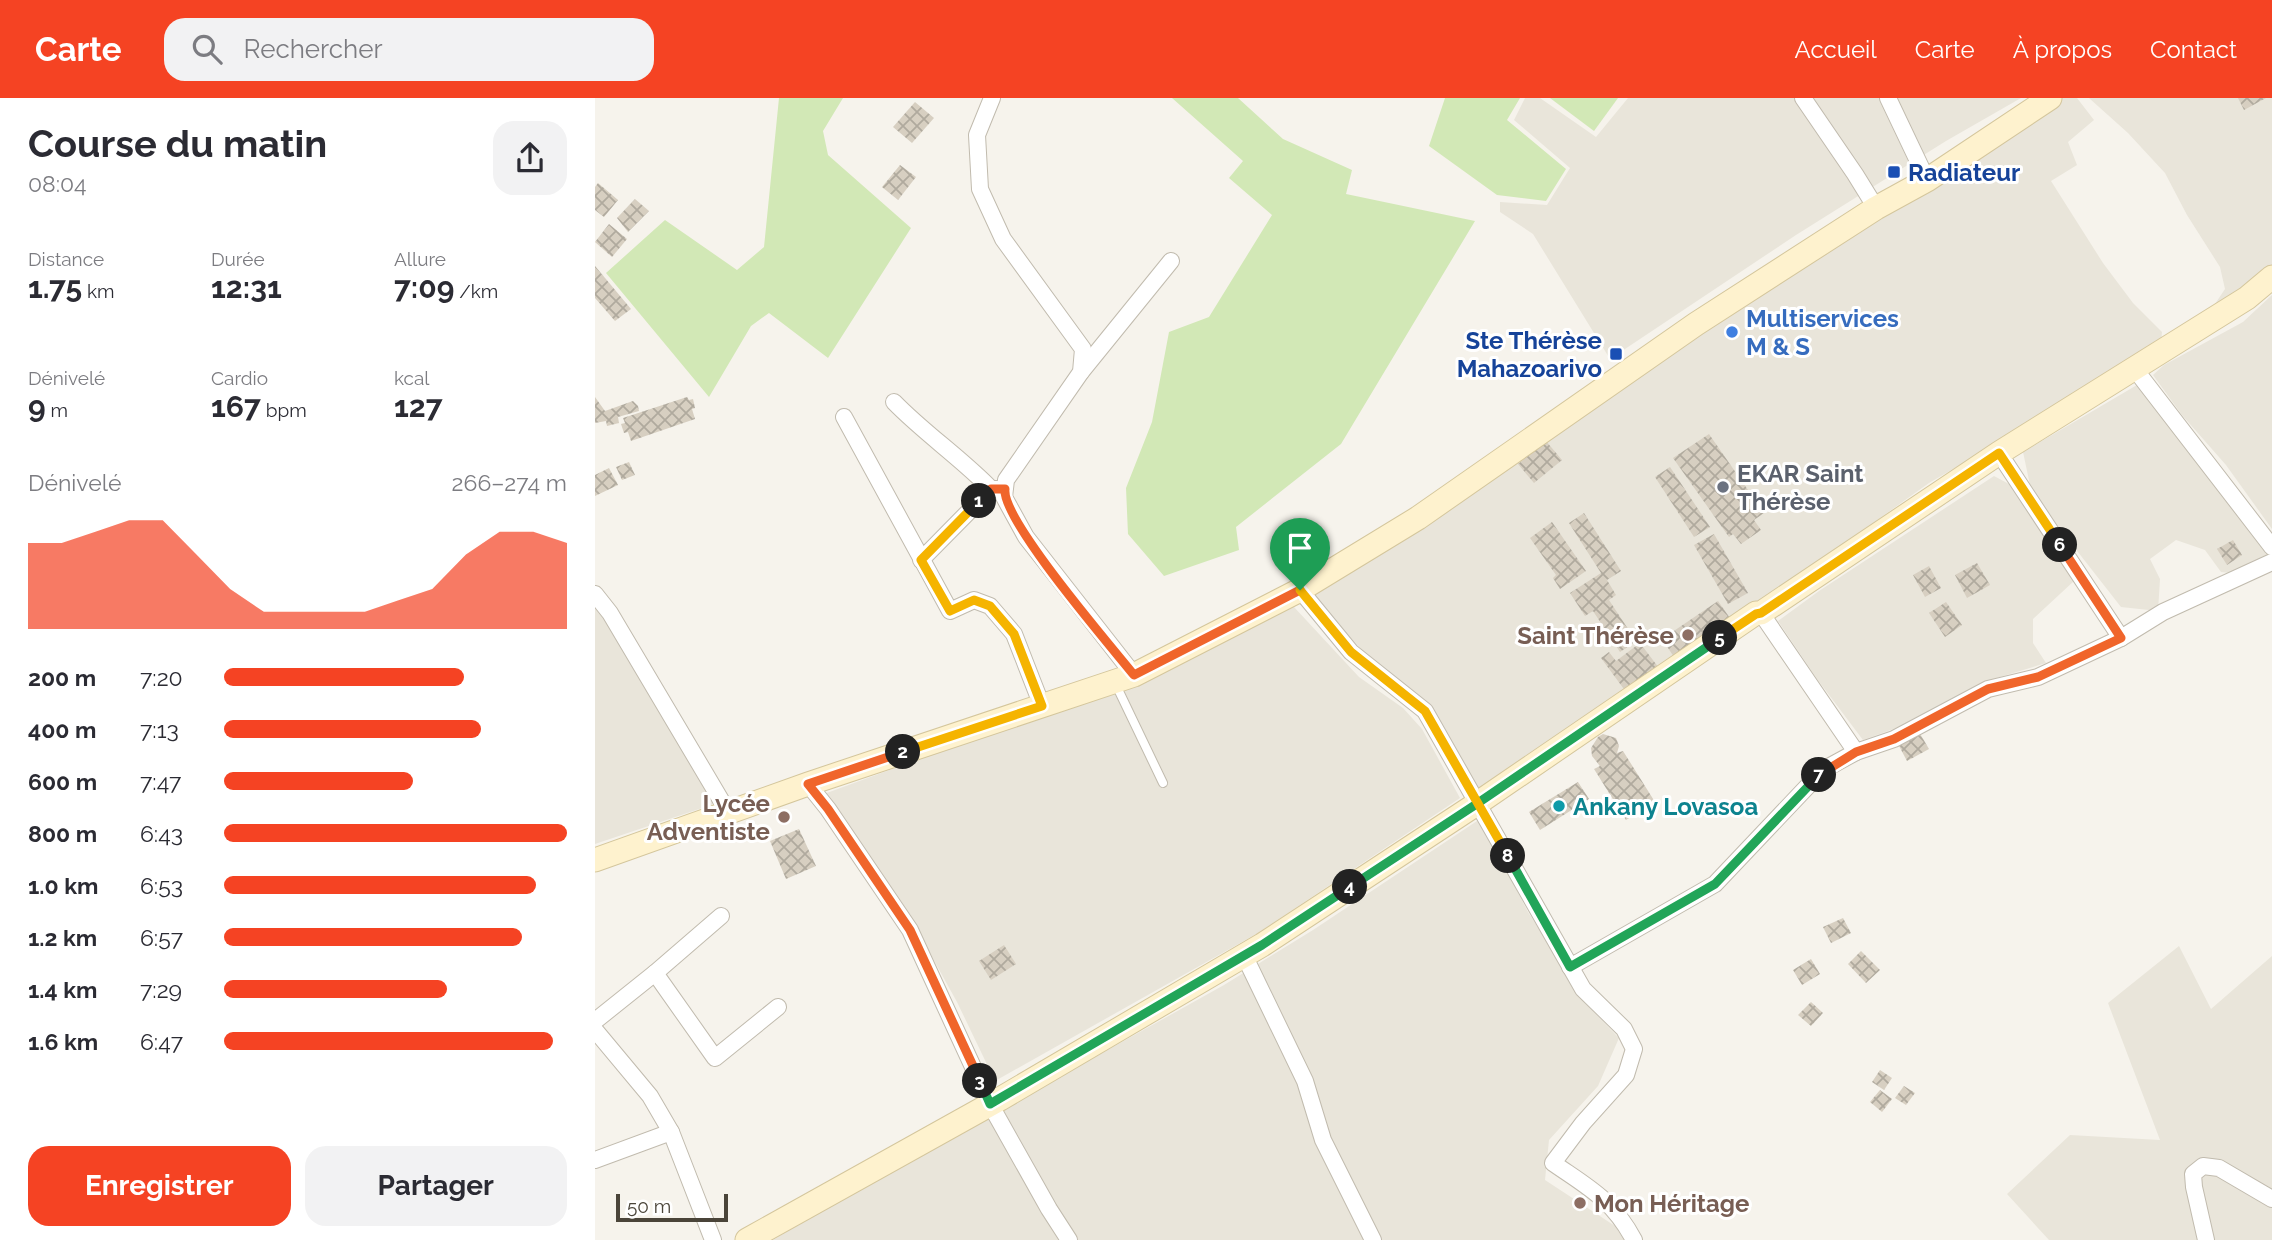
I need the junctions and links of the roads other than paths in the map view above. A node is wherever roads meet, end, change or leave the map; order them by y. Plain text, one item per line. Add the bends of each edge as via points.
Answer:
1 (992, 98) edge
2 (1803, 98) edge
3 (1888, 98) edge
4 (2050, 98) edge
5 (1927, 180) junction
6 (1876, 208) junction
7 (1171, 261) dead end
8 (2272, 276) edge
9 (2134, 368) junction
10 (1081, 372) junction
11 (894, 402) dead end
12 (844, 417) dead end
13 (1999, 453) junction
14 (998, 489) junction
15 (2272, 547) edge
16 (921, 560) junction
17 (2272, 562) edge
18 (1300, 590) junction
19 (595, 594) edge
20 (1761, 613) junction
21 (2121, 638) junction
22 (1124, 678) junction
23 (1042, 706) junction
24 (1856, 752) junction
25 (1163, 783) dead end
26 (808, 784) junction
27 (1478, 803) junction
28 (728, 812) junction
29 (595, 860) edge
30 (721, 916) dead end
31 (1244, 955) junction
32 (1570, 967) junction
33 (655, 973) junction
34 (778, 1007) dead end
35 (595, 1021) edge
36 (595, 1030) edge
37 (990, 1104) junction
38 (671, 1132) junction
39 (595, 1160) edge
40 (2272, 1199) edge
41 (713, 1240) edge
42 (747, 1240) edge
43 (1069, 1240) edge
44 (1373, 1240) edge
45 (1634, 1240) edge
46 (2206, 1240) edge

1 - 10 street via 977,135 980,189 1003,239 1083,349
2 - 6 street
3 - 5 street
4 - 5 main road
5 - 6 main road
6 - 18 main road via 1696,324 1418,518
7 - 10 street
8 - 9 main road via 2247,298
9 - 13 main road
9 - 15 street
10 - 14 street
11 - 14 street via 917,426
12 - 16 street
13 - 20 main road
13 - 21 street
14 - 16 street
14 - 22 street
16 - 23 street via 950,611 974,600 990,606 1014,634
17 - 21 street via 2163,612
18 - 22 main road
18 - 27 street via 1351,652 1425,711
19 - 28 street
20 - 24 street
20 - 27 main road
21 - 24 street via 2038,677 1988,689 1894,739
22 - 23 main road
22 - 25 lane
23 - 26 main road
24 - 32 street via 1823,770 1715,884
26 - 28 main road
26 - 37 street via 910,930
27 - 31 main road
27 - 32 street
28 - 29 main road
30 - 33 street
31 - 37 main road
31 - 44 street via 1305,1081 1324,1140
32 - 45 street via 1583,989 1624,1029 1634,1049 1626,1075 1553,1163 1598,1193 1624,1220
33 - 34 street via 715,1058
33 - 35 street
36 - 38 street via 650,1097
37 - 42 main road
37 - 43 street
38 - 39 street
38 - 41 street
40 - 46 street via 2219,1168 2203,1166 2193,1174

